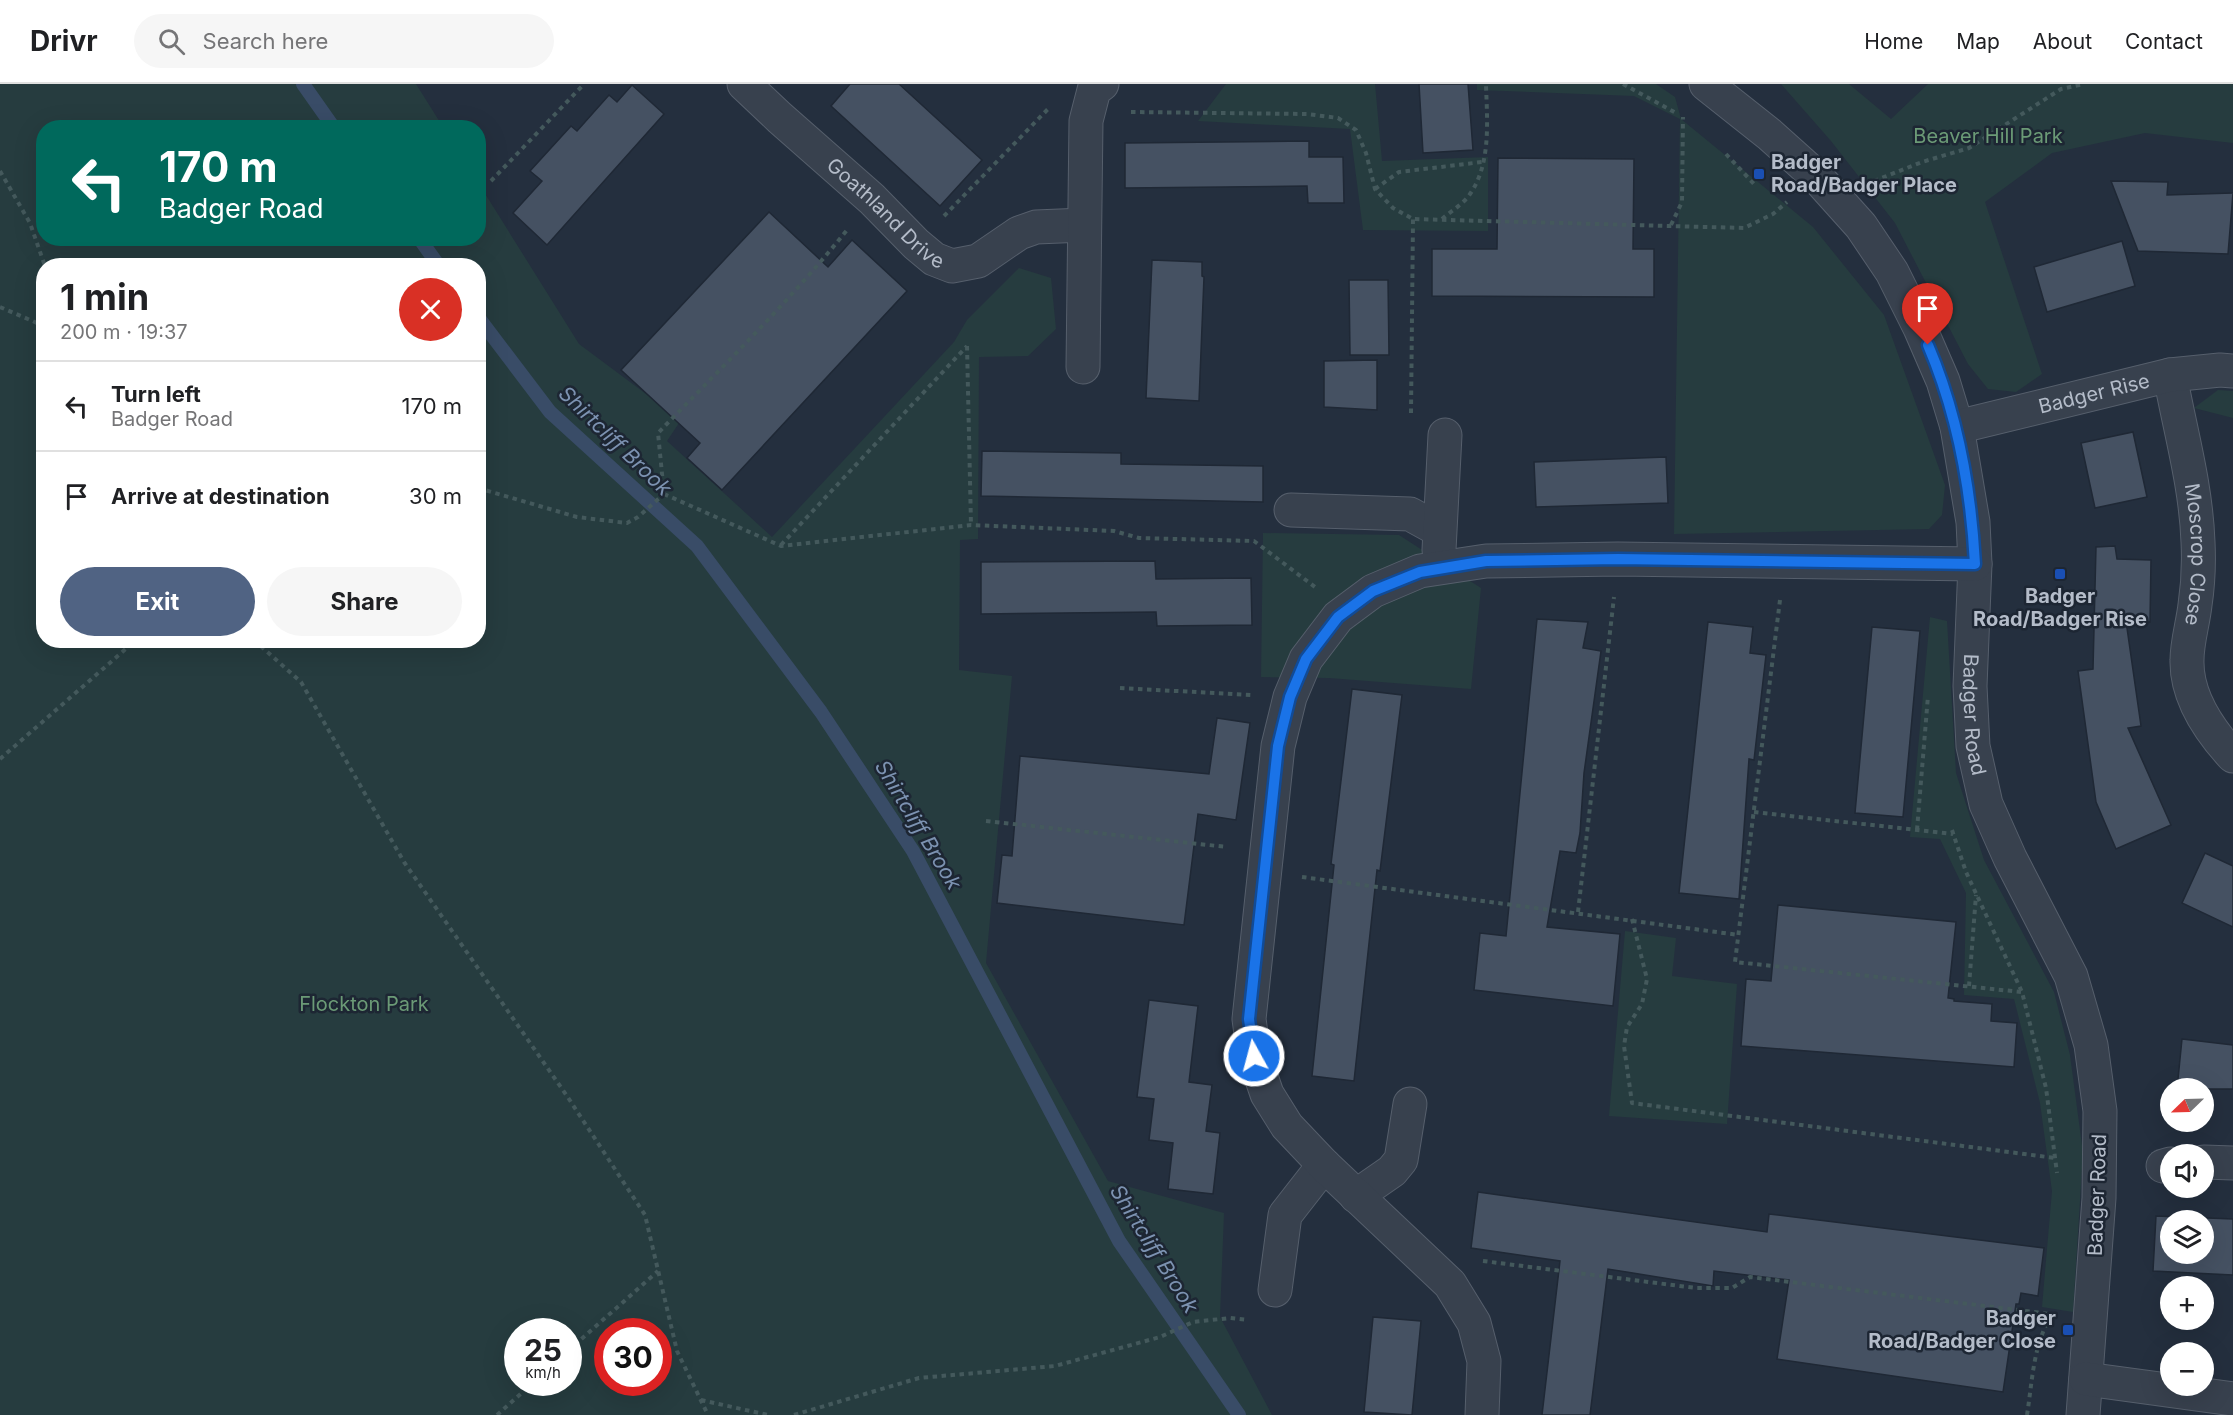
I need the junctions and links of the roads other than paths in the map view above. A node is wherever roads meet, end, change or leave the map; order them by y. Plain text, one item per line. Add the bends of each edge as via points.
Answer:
1 (744, 84) edge
2 (1706, 84) edge
3 (1095, 98) edge
4 (1084, 225) junction
5 (1083, 367) dead end
6 (2233, 371) edge
7 (2170, 375) junction
8 (1956, 428) junction
9 (1445, 435) dead end
10 (1291, 510) dead end
11 (1439, 530) junction
12 (1975, 564) junction
13 (1438, 568) junction
14 (2233, 756) edge
15 (1410, 1104) dead end
16 (2214, 1162) edge
17 (2233, 1163) edge
18 (1324, 1165) junction
19 (1356, 1196) junction
20 (1275, 1290) road end
21 (2086, 1379) junction
22 (2233, 1399) edge
23 (1482, 1415) edge
24 (2083, 1415) edge

1 - 4 street, Goathland Drive via 934,259 952,266 978,261 1010,238 1036,227
2 - 8 street, Badger Road via 1769,134 1861,226 1892,272 1920,328 1943,381
3 - 4 street via 1086,120
4 - 5 street
6 - 7 street, Badger Rise
7 - 8 street, Badger Rise
7 - 14 street, Moscrop Close via 2192,485 2198,542 2196,603 2187,660 2190,680 2202,717
8 - 12 street, Badger Road via 1971,512
9 - 11 street
10 - 11 street via 1410,514
11 - 13 street
12 - 13 street via 1618,559 1486,561
12 - 21 street, Badger Road via 1970,686 1973,746 1986,804 2020,880 2071,976 2096,1078 2100,1111 2099,1198
13 - 18 street via 1373,591 1338,617 1306,659 1290,697 1278,746 1249,1019 1254,1056 1267,1094 1287,1126
15 - 19 street via 1401,1160
16 - 17 street
18 - 19 street
18 - 20 street via 1285,1215
19 - 23 street via 1450,1284 1474,1323 1484,1361
21 - 22 street
21 - 24 street, Badger Road

